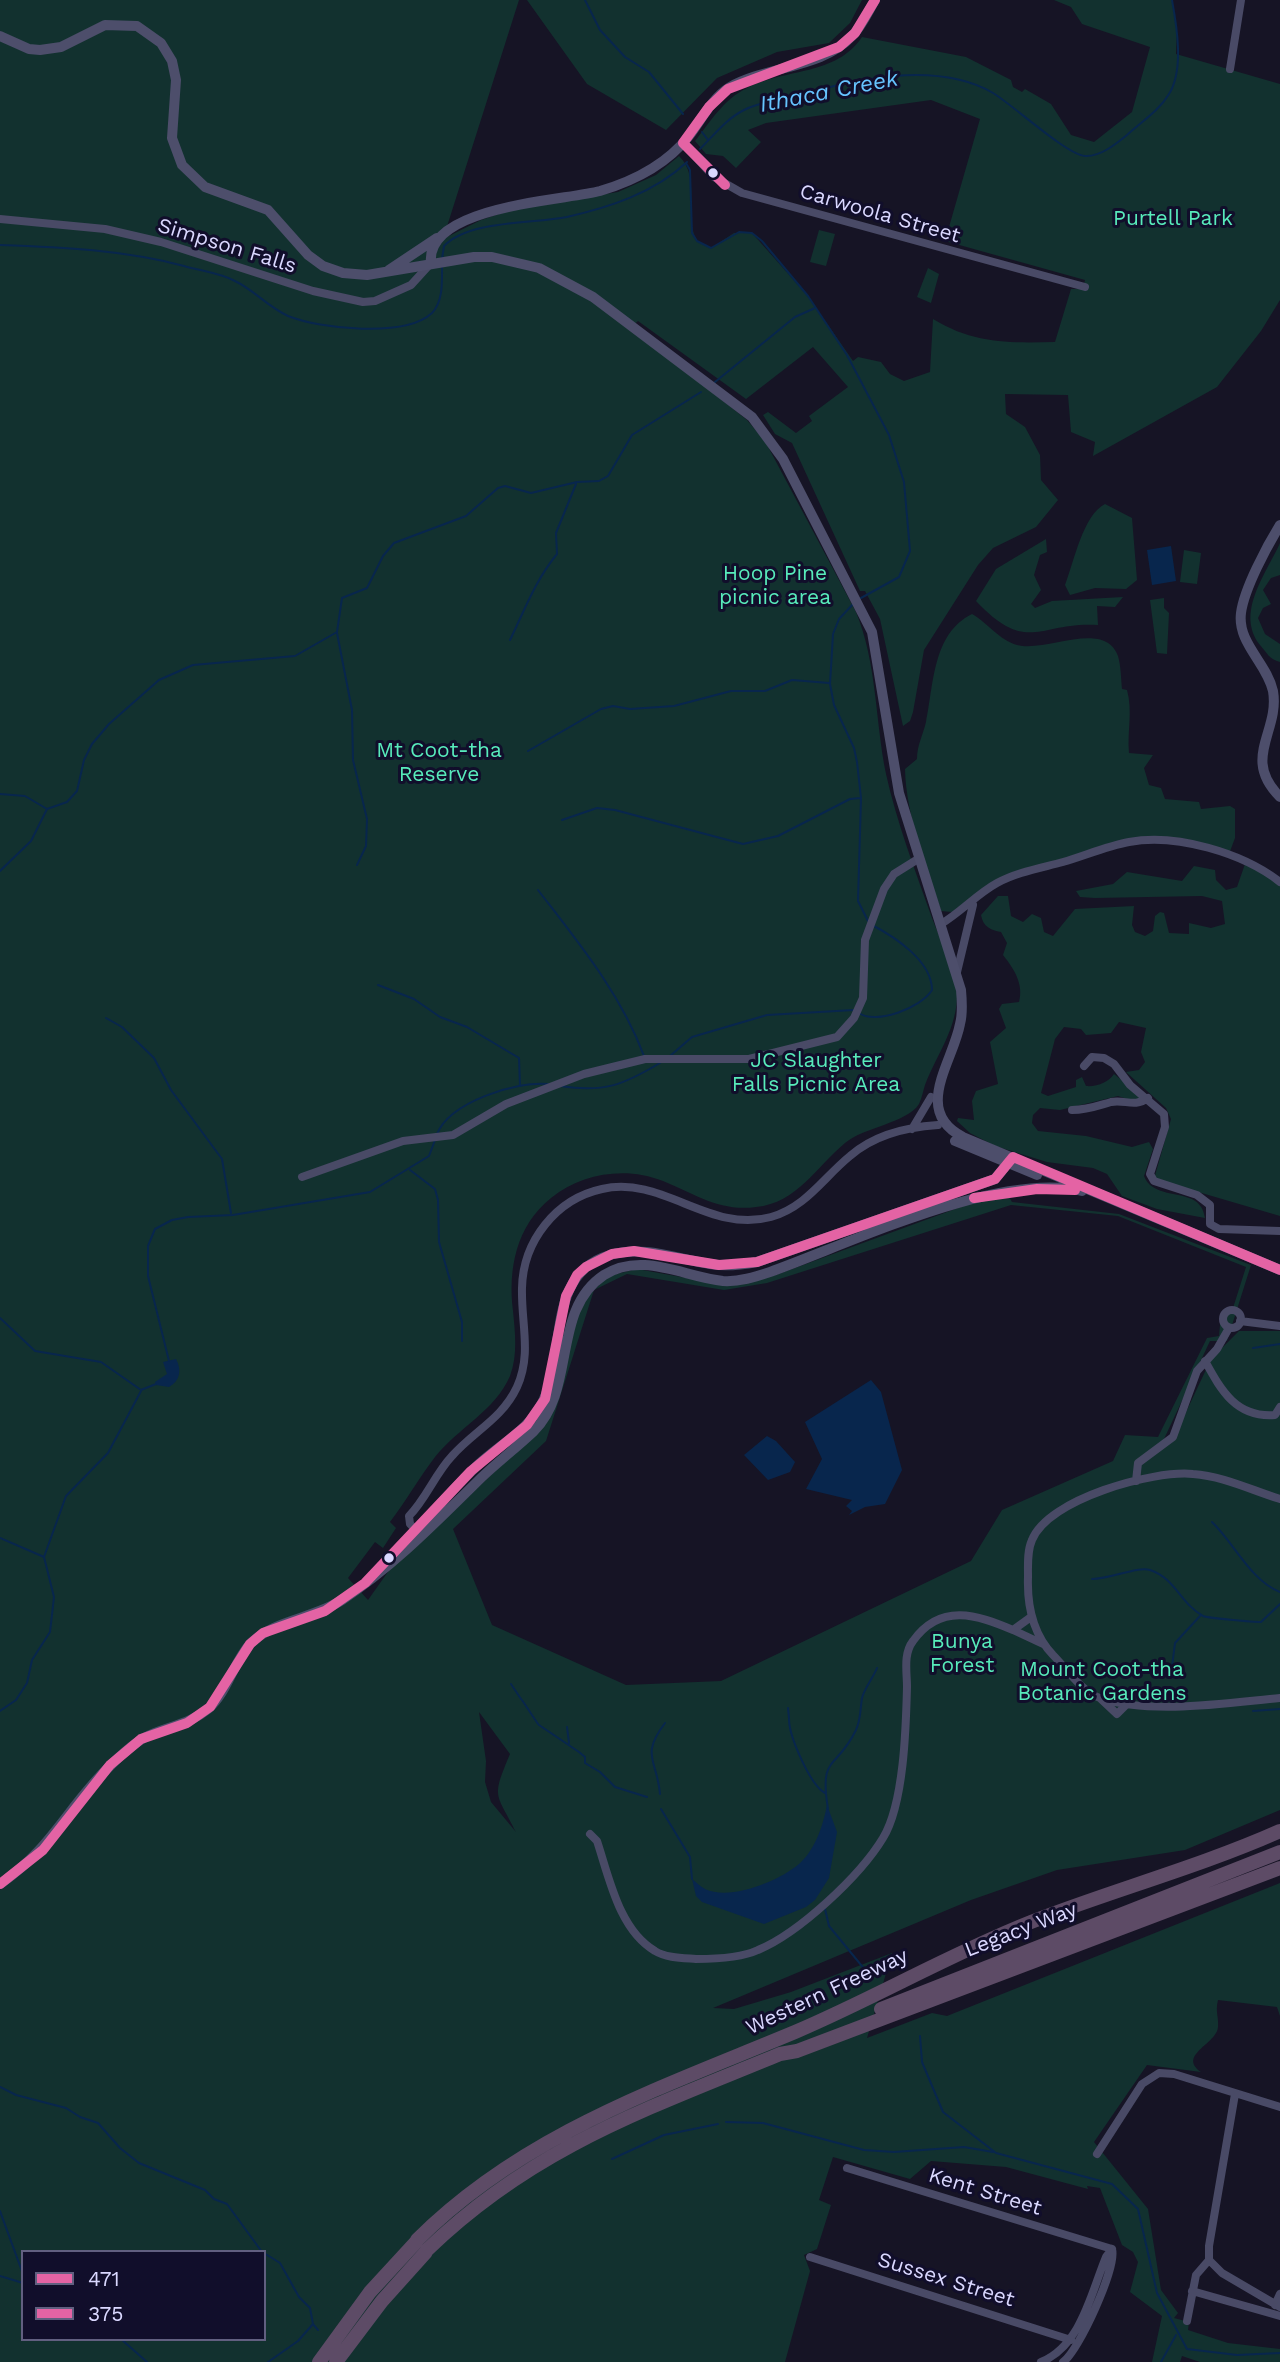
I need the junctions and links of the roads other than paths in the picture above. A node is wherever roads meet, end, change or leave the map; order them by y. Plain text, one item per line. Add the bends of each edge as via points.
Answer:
1 (875, 0) edge
2 (1241, 0) edge
3 (0, 36) edge
4 (1230, 69) dead end
5 (685, 147) junction
6 (0, 219) edge
7 (439, 237) junction
8 (439, 262) junction
9 (387, 272) junction
10 (1085, 287) dead end
11 (1280, 525) edge
12 (1280, 797) edge
13 (918, 859) junction
14 (1280, 882) edge
15 (979, 896) junction
16 (941, 924) junction
17 (957, 971) junction
18 (948, 1058) junction
19 (1084, 1066) dead end
20 (930, 1097) junction
21 (1148, 1098) junction
22 (1072, 1110) dead end
23 (942, 1126) junction
24 (909, 1130) junction
25 (1014, 1163) junction
26 (302, 1177) dead end
27 (993, 1193) junction
28 (1087, 1193) junction
29 (1109, 1200) junction
30 (1280, 1231) edge
31 (1280, 1270) edge
32 (1240, 1321) junction
33 (1280, 1326) edge
34 (1229, 1328) junction
35 (1205, 1361) junction
36 (1278, 1414) edge
37 (1136, 1481) junction
38 (1280, 1499) edge
39 (422, 1530) junction
40 (1031, 1617) junction
41 (1013, 1630) junction
42 (1043, 1644) junction
43 (1280, 1698) edge
44 (1280, 1831) edge
45 (590, 1834) dead end
46 (1280, 1842) edge
47 (1280, 1852) edge
48 (1280, 1868) edge
49 (0, 1884) edge
50 (883, 1993) junction
51 (780, 2054) junction
52 (1235, 2094) junction
53 (1280, 2107) edge
54 (1097, 2154) dead end
55 (848, 2168) dead end
56 (422, 2246) junction
57 (1112, 2249) junction
58 (810, 2257) dead end
59 (1209, 2260) junction
60 (1192, 2291) junction
61 (1280, 2294) edge
62 (1277, 2306) edge
63 (1280, 2316) edge
64 (1187, 2321) dead end
65 (1071, 2340) junction
66 (319, 2362) edge
67 (336, 2362) edge
68 (1041, 2362) edge
69 (1063, 2362) edge

1 - 5 main road via 845,43 725,91
2 - 4 street
3 - 9 main road via 40,50 61,47 104,25 128,24 147,32 161,43 175,68 172,138 191,176 211,190 268,209 309,255 332,271 353,275
5 - 7 main road via 621,184 496,209
5 - 10 street, Carwoola Street via 725,185 742,193
6 - 8 street, Simpson Falls via 105,229 363,302 411,285
7 - 8 main road via 432,250
7 - 9 main road
8 - 9 main road
8 - 13 main road via 492,257 559,276 752,417 783,459 862,607 877,650 896,782
11 - 12 main road via 1240,615 1243,635 1273,690 1262,757 1267,782
13 - 16 main road
13 - 26 street via 894,874 884,889 865,940 865,991 857,1014 836,1037 749,1059 642,1060 548,1087 506,1104 453,1135 403,1141
14 - 15 street via 1263,869 1223,852 1169,842 1130,842 1011,877
15 - 16 street
15 - 17 street via 969,914
16 - 17 main road
17 - 18 main road via 961,1023
18 - 20 main road
18 - 23 main road via 937,1098
19 - 21 street via 1092,1057 1109,1060
20 - 23 main road via 932,1112
20 - 24 street via 919,1122
21 - 22 street via 1135,1105 1112,1102
21 - 30 street via 1166,1120 1150,1174 1154,1181 1203,1198 1210,1205 1210,1224 1219,1229
23 - 24 street
23 - 25 main road
24 - 39 street via 869,1142 795,1206 764,1218 716,1217 650,1190 629,1187 588,1193 558,1211 538,1233 524,1267 526,1354 517,1387 496,1418 453,1454 409,1519
25 - 27 main road via 1019,1177 1013,1187
25 - 28 main road
25 - 29 main road
25 - 39 main road via 995,1180 757,1262 719,1265 634,1251 599,1259 577,1275 566,1296 550,1382 537,1413 471,1471
27 - 28 main road via 1061,1188
27 - 39 main road via 737,1281 650,1266 625,1266 606,1274 577,1304 560,1378 543,1419
28 - 29 main road
29 - 31 main road
32 - 33 street
32 - 34 street
32 - 34 street via 1236,1312 1227,1312 1223,1319
34 - 35 street
35 - 36 street via 1228,1400 1266,1416
35 - 37 street via 1173,1437 1138,1464
37 - 38 street via 1191,1473
37 - 40 street via 1057,1511 1041,1527 1028,1555
39 - 49 main road via 325,1611 263,1633 250,1644 210,1707 187,1723 133,1745 110,1765 43,1850
40 - 41 street
40 - 42 street
41 - 42 street
41 - 45 street via 977,1614 963,1614 935,1623 911,1643 897,1794 884,1836 803,1923 757,1951 704,1959 655,1952 636,1934 615,1896 597,1841
42 - 43 street via 1100,1698 1188,1705
44 - 50 highway, Western Freeway via 1032,1922
46 - 50 highway, Legacy Way via 895,1993
47 - 51 highway, Legacy Way via 939,1985
48 - 51 highway, Western Freeway
50 - 56 highway, Western Freeway via 579,2123 496,2174
51 - 56 highway, Western Freeway via 557,2151
52 - 53 street
52 - 54 street via 1174,2074 1149,2077
52 - 59 street
55 - 57 street, Kent Street
56 - 66 highway, Western Freeway via 370,2291
56 - 67 highway, Western Freeway
57 - 65 street
57 - 69 street via 1111,2266 1080,2343
58 - 65 street, Sussex Street
59 - 60 street via 1197,2272
59 - 62 street
60 - 63 street
60 - 64 street
61 - 62 street
65 - 68 street via 1060,2354

